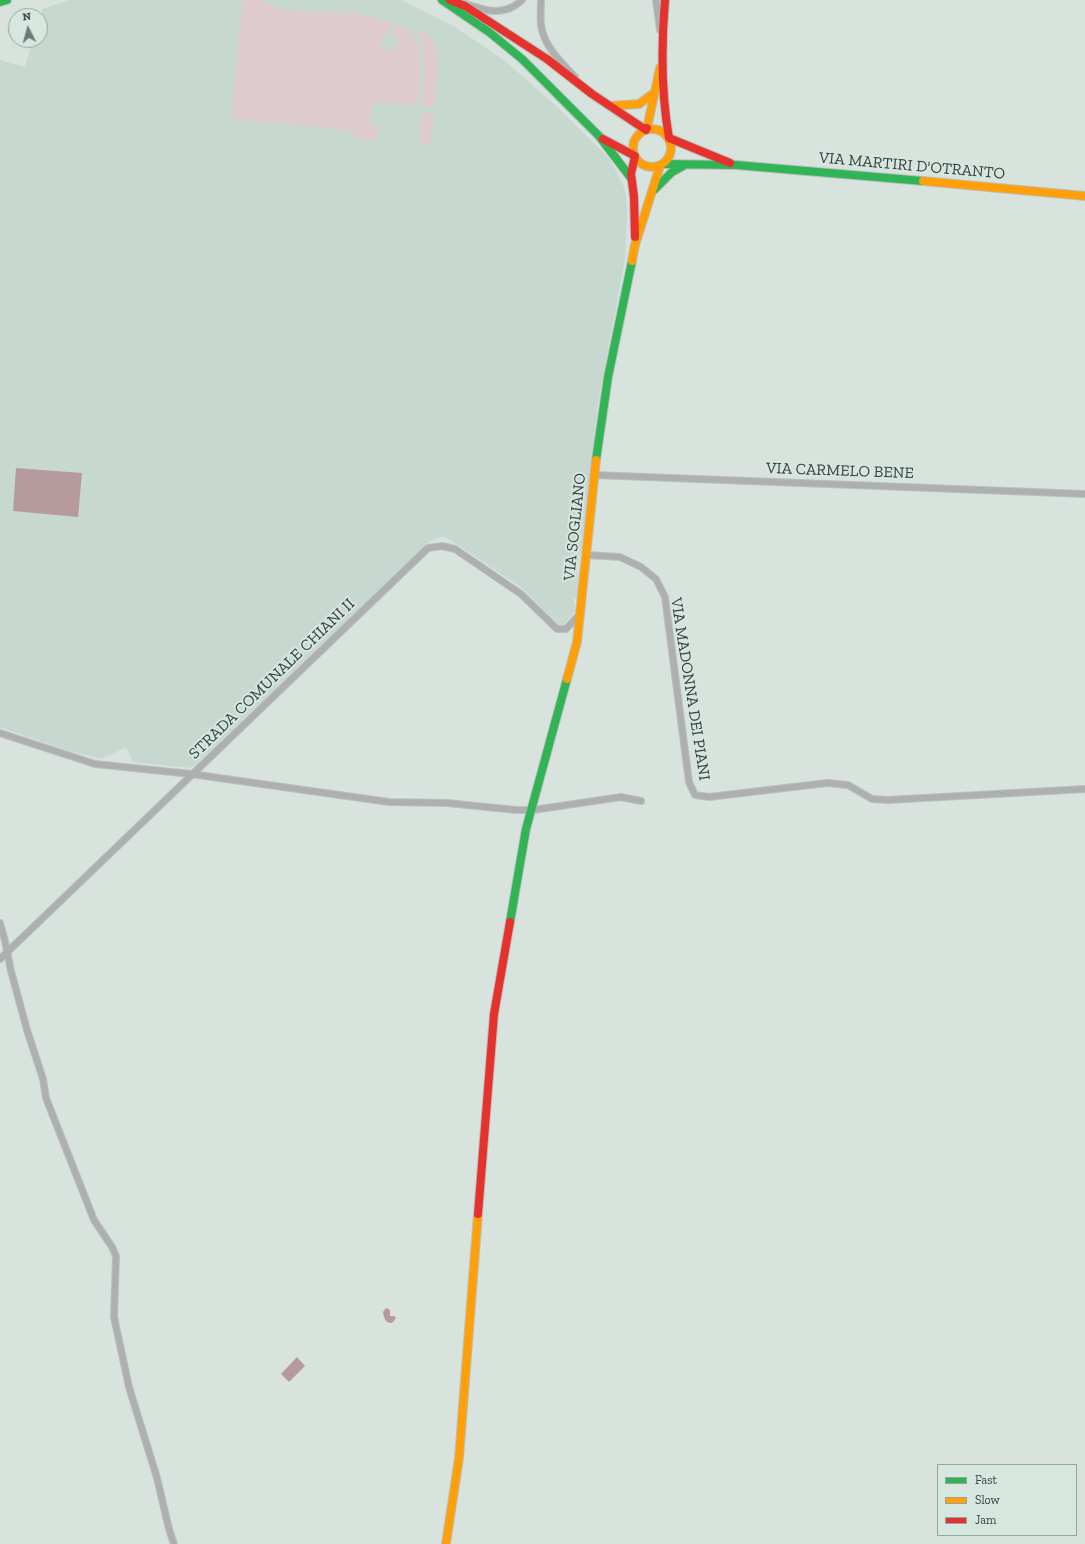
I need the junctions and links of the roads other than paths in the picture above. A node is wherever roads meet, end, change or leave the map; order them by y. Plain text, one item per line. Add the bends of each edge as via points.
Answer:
1 (7, 0) edge
2 (442, 0) edge
3 (451, 0) edge
4 (522, 0) edge
5 (541, 0) edge
6 (656, 0) edge
7 (665, 0) edge
8 (0, 2) edge
9 (661, 35) junction
10 (660, 68) junction
11 (654, 93) junction
12 (592, 94) junction
13 (610, 106) junction
14 (646, 130) junction
15 (599, 136) junction
16 (668, 138) junction
17 (635, 156) junction
18 (662, 165) junction
19 (685, 165) junction
20 (736, 166) junction
21 (630, 178) junction
22 (651, 193) junction
23 (1085, 196) edge
24 (635, 245) junction
25 (594, 475) junction
26 (1085, 494) edge
27 (587, 555) junction
28 (581, 614) junction
29 (0, 733) edge
30 (191, 774) junction
31 (1085, 790) edge
32 (641, 801) dead end
33 (532, 810) junction
34 (0, 923) edge
35 (7, 952) junction
36 (0, 959) edge
37 (174, 1544) edge
38 (446, 1544) edge

1 - 8 street
2 - 15 street via 489,32 522,59
3 - 4 street via 493,12 508,9
3 - 12 street via 465,6 547,59
5 - 12 street via 541,26 547,43 556,57
6 - 9 street
7 - 9 street, VIA SOGLIANO
9 - 10 street, VIA SOGLIANO
10 - 11 street, VIA SOGLIANO
10 - 16 street, VIA SOGLIANO
11 - 13 street via 639,104
11 - 14 street, VIA SOGLIANO
12 - 13 street
13 - 14 street
14 - 16 street via 658,130
14 - 17 street, VIA SOGLIANO via 636,138 633,150
15 - 17 street
15 - 21 street
16 - 18 street, VIA SOGLIANO via 672,149
16 - 20 street, VIA MARTIRI D'OTRANTO
17 - 18 street via 638,162 644,165
17 - 21 street, VIA SOGLIANO
18 - 19 street, VIA MARTIRI D'OTRANTO
18 - 22 street, VIA SOGLIANO
19 - 20 street, VIA MARTIRI D'OTRANTO
19 - 22 street, VIA SOGLIANO via 672,172
20 - 23 street, VIA MARTIRI D'OTRANTO via 854,174
21 - 24 street, VIA SOGLIANO via 634,201
22 - 24 street, VIA SOGLIANO
24 - 25 street, VIA SOGLIANO via 608,377
25 - 26 street, VIA CARMELO BENE
25 - 27 street, VIA SOGLIANO
27 - 28 street, VIA SOGLIANO
27 - 31 street, VIA MADONNA DEI PIANI via 620,557 641,567 656,579 665,597 689,782 695,795 709,797 827,783 848,786 872,799 888,800
28 - 30 street, STRADA COMUNALE CHIANI II via 566,629 557,629 520,594 455,549 442,546 428,548
28 - 33 street, VIA SOGLIANO via 577,642
29 - 30 street via 95,764
30 - 33 street via 389,802 447,803
30 - 35 street, STRADA COMUNALE CHIANI II
32 - 33 street via 620,796
33 - 38 street, VIA SOGLIANO via 526,829 494,1014 459,1458
34 - 35 street
35 - 36 street, STRADA COMUNALE CHIANI II
35 - 37 street via 27,1030 43,1079 46,1098 94,1220 116,1256 114,1317 117,1332 129,1387

